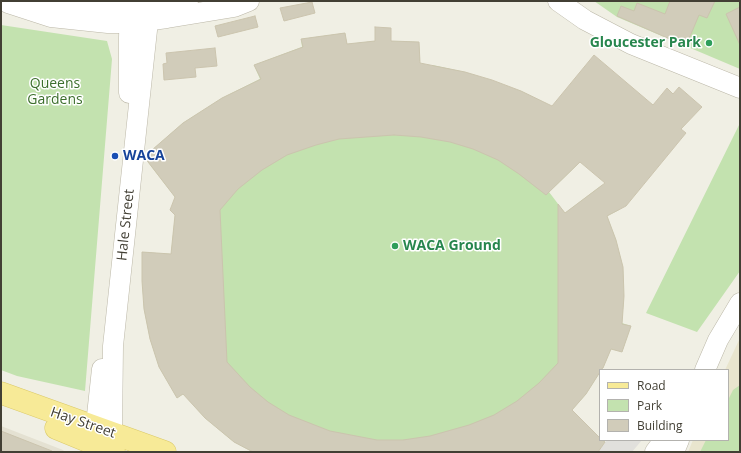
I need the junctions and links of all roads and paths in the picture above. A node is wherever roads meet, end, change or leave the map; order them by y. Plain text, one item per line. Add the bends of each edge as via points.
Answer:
1 (188, 1) edge
2 (249, 1) edge
3 (558, 1) edge
4 (4, 3) edge
5 (138, 9) edge
6 (740, 88) edge
7 (740, 303) edge
8 (705, 369) edge
9 (1, 393) edge
10 (1, 407) edge
11 (663, 441) edge
12 (679, 441) edge
13 (104, 444) edge
14 (165, 452) edge
15 (655, 452) edge
16 (674, 452) edge

1 - 5 street
2 - 5 street via 234,7
3 - 6 street via 597,27 631,44
4 - 5 street via 60,2
5 - 13 street, Hale Street
7 - 8 street via 718,340
9 - 13 main road, Hay Street
10 - 13 main road, Hay Street
11 - 15 street
12 - 16 street
13 - 14 main road, Hay Street

